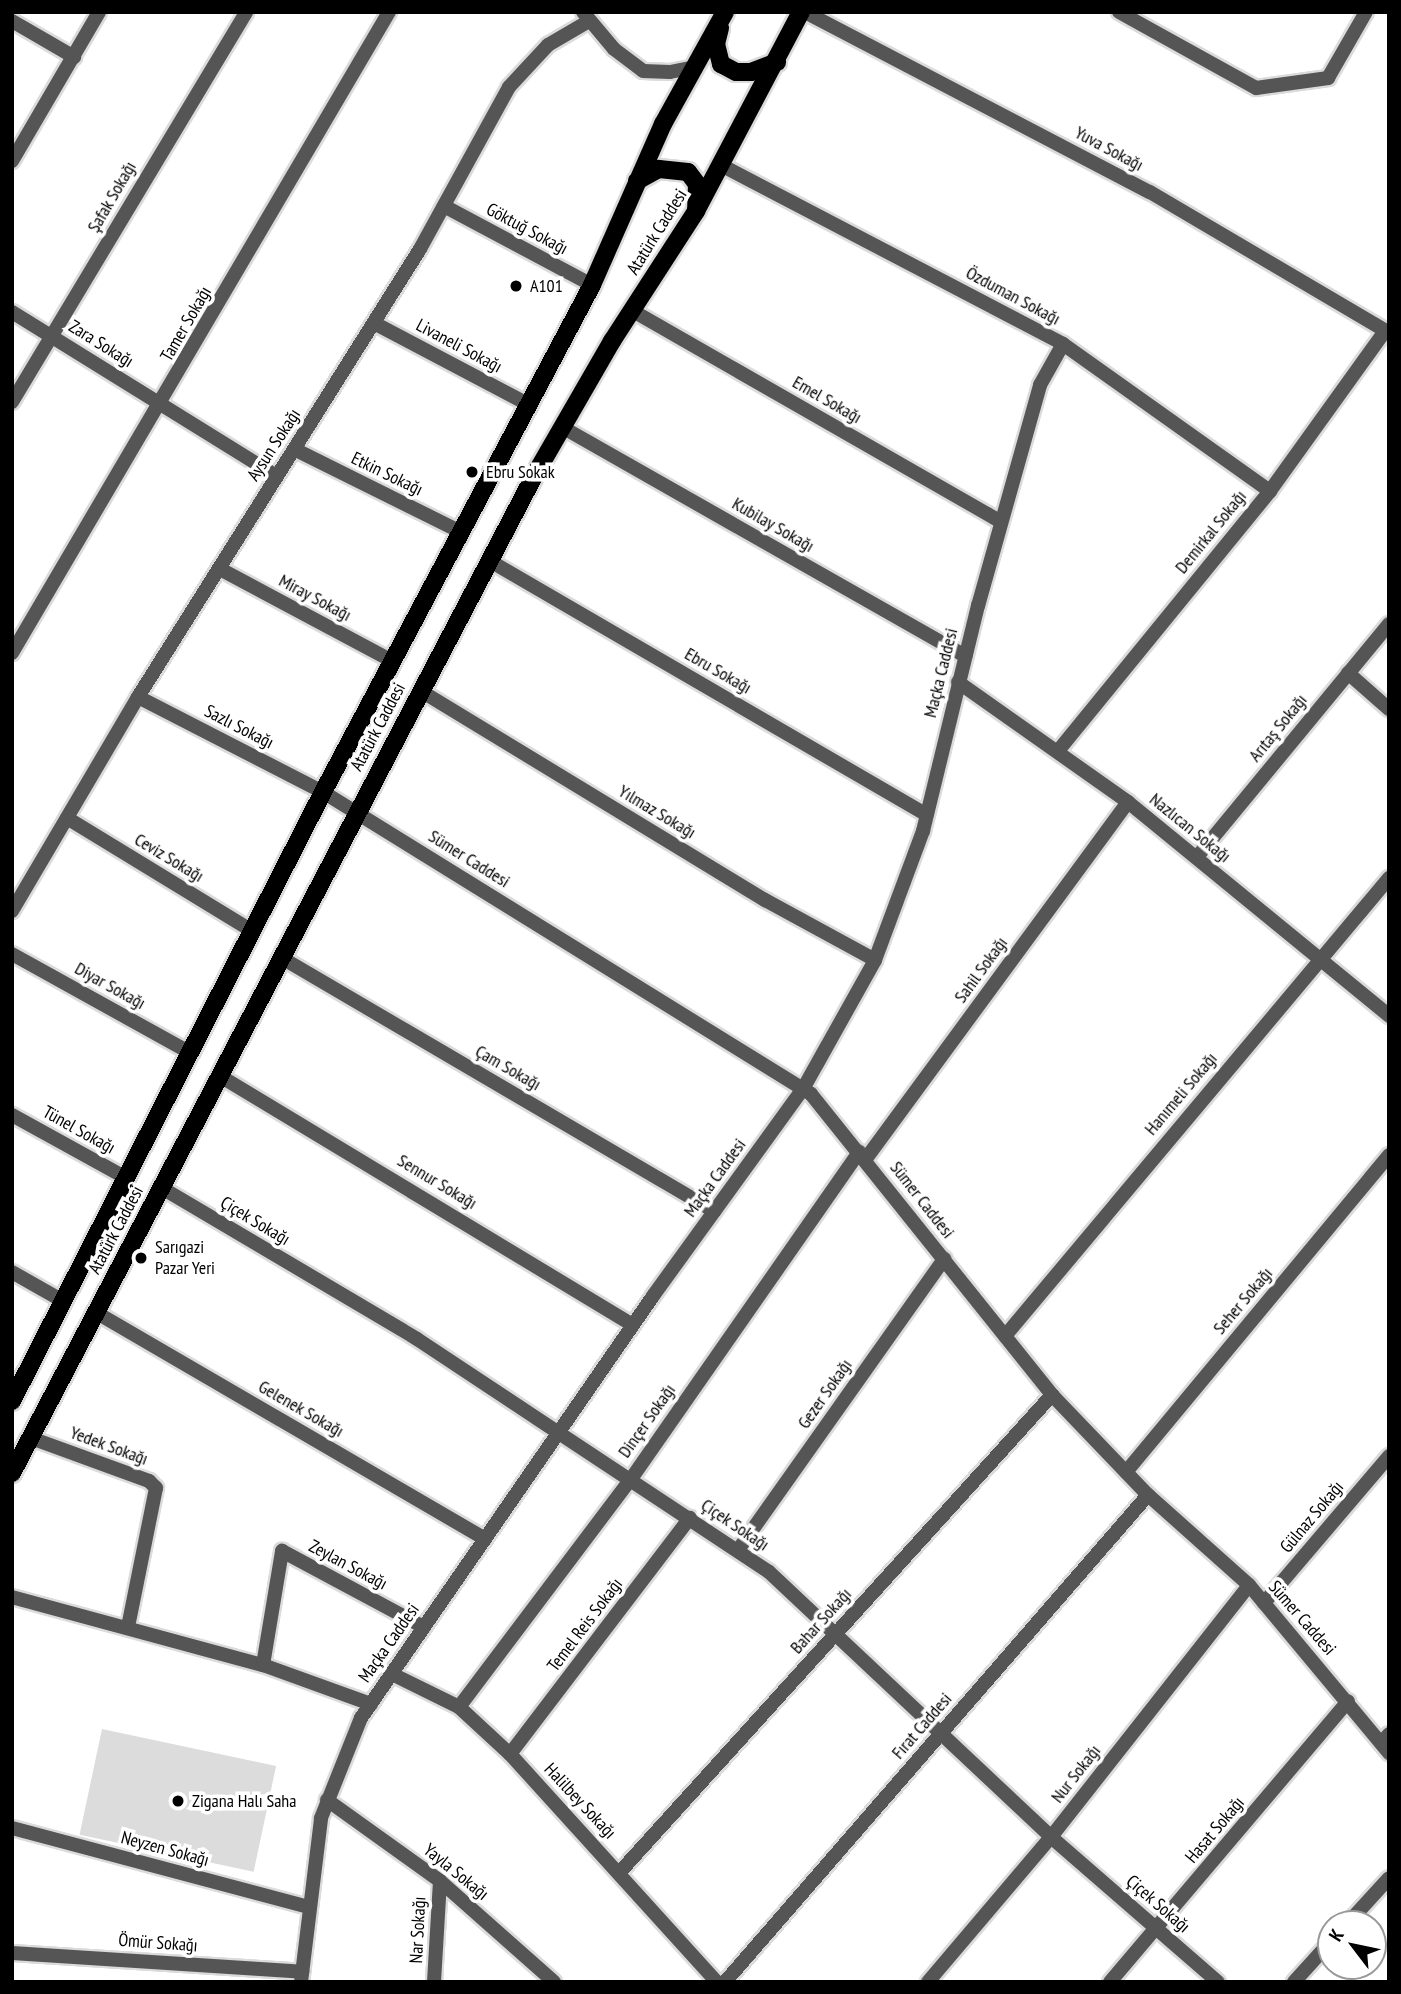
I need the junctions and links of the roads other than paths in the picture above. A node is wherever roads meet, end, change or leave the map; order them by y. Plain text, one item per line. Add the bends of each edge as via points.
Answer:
1 (99, 12) edge
2 (246, 12) edge
3 (389, 12) edge
4 (803, 12) edge
5 (1119, 12) edge
6 (1366, 12) edge
7 (724, 13) edge
8 (586, 17) edge
9 (12, 21) edge
10 (74, 57) junction
11 (777, 62) junction
12 (695, 67) junction
13 (12, 161) edge
14 (721, 166) junction
15 (638, 181) junction
16 (444, 206) junction
17 (696, 211) junction
18 (592, 285) junction
19 (633, 311) junction
20 (12, 312) edge
21 (374, 323) junction
22 (1387, 332) edge
23 (52, 336) junction
24 (1063, 344) junction
25 (12, 402) edge
26 (526, 403) junction
27 (162, 404) junction
28 (562, 427) junction
29 (296, 450) junction
30 (276, 476) junction
31 (1270, 491) junction
32 (1002, 522) junction
33 (461, 532) junction
34 (490, 561) junction
35 (220, 569) junction
36 (1389, 624) edge
37 (12, 653) edge
38 (965, 656) junction
39 (392, 661) junction
40 (1348, 673) junction
41 (958, 682) junction
42 (421, 691) junction
43 (138, 697) junction
44 (1389, 709) edge
45 (1058, 751) junction
46 (323, 792) junction
47 (1128, 802) junction
48 (357, 812) junction
49 (927, 814) junction
50 (67, 818) junction
51 (1197, 857) junction
52 (1389, 878) edge
53 (12, 911) edge
54 (252, 931) junction
55 (12, 954) edge
56 (282, 958) junction
57 (1319, 959) junction
58 (875, 960) junction
59 (1389, 1016) edge
60 (189, 1052) junction
61 (220, 1076) junction
62 (803, 1089) junction
63 (12, 1115) edge
64 (1389, 1155) edge
65 (862, 1156) junction
66 (126, 1178) junction
67 (162, 1188) junction
68 (714, 1211) junction
69 (944, 1259) junction
70 (12, 1272) edge
71 (63, 1301) junction
72 (97, 1313) junction
73 (633, 1325) junction
74 (1004, 1336) junction
75 (1052, 1395) junction
76 (12, 1401) edge
77 (559, 1432) junction
78 (31, 1438) junction
79 (1389, 1456) edge
80 (1126, 1472) junction
81 (12, 1473) edge
82 (631, 1479) junction
83 (1148, 1495) junction
84 (690, 1518) junction
85 (485, 1539) junction
86 (738, 1550) junction
87 (1248, 1585) junction
88 (12, 1597) edge
89 (1264, 1603) junction
90 (128, 1627) junction
91 (424, 1627) junction
92 (836, 1632) junction
93 (264, 1665) junction
94 (392, 1674) junction
95 (1348, 1701) junction
96 (371, 1704) junction
97 (459, 1707) junction
98 (941, 1733) junction
99 (1386, 1744) edge
100 (510, 1754) junction
101 (327, 1800) junction
102 (12, 1828) edge
103 (1051, 1838) junction
104 (619, 1873) junction
105 (1389, 1878) edge
106 (440, 1881) junction
107 (308, 1907) junction
108 (1360, 1910) edge
109 (1157, 1929) junction
110 (12, 1953) edge
111 (1317, 1957) edge
112 (301, 1977) edge
113 (434, 1982) edge
114 (554, 1982) edge
115 (717, 1982) edge
116 (725, 1982) edge
117 (928, 1982) edge
118 (1110, 1982) edge
119 (1218, 1982) edge
120 (1294, 1982) edge

1 - 10 street
2 - 23 street, Şafak Sokağı
3 - 27 street, Tamer Sokağı
4 - 11 main road, Atatürk Caddesi
4 - 22 street, Yuva Sokağı via 1150,192
5 - 6 street via 1256,88 1328,78
7 - 11 main road via 716,44 721,64 736,72
7 - 12 main road, Atatürk Caddesi
8 - 12 street via 643,71
8 - 16 street, Aysun Sokağı via 548,46 509,87
9 - 10 street
10 - 13 street
11 - 14 main road, Atatürk Caddesi
12 - 15 main road, Atatürk Caddesi
14 - 17 main road, Atatürk Caddesi
14 - 24 street, Özduman Sokağı
15 - 17 main road via 659,169 688,172 697,184
15 - 18 main road, Atatürk Caddesi
16 - 18 street, Göktuğ Sokağı
16 - 21 street, Aysun Sokağı
17 - 19 main road, Atatürk Caddesi
18 - 26 main road, Atatürk Caddesi
19 - 28 main road, Atatürk Caddesi
19 - 32 street, Emel Sokağı
20 - 23 street, Zara Sokağı
21 - 26 street, Livaneli Sokağı
21 - 29 street, Aysun Sokağı
22 - 31 street, Demirkal Sokağı
23 - 25 street, Şafak Sokağı
23 - 27 street, Zara Sokağı
24 - 31 street, Özduman Sokağı
24 - 32 street, Maçka Caddesi via 1040,385
26 - 33 main road, Atatürk Caddesi
27 - 30 street, Zara Sokağı
27 - 37 street, Tamer Sokağı
28 - 34 main road, Atatürk Caddesi
28 - 38 street, Kubilay Sokağı
29 - 30 street, Aysun Sokağı
29 - 33 street, Etkin Sokağı
30 - 35 street, Aysun Sokağı
31 - 45 street, Demirkal Sokağı
32 - 38 street, Maçka Caddesi
33 - 39 main road, Atatürk Caddesi
34 - 42 main road, Atatürk Caddesi
34 - 49 street, Ebru Sokağı
35 - 39 street, Miray Sokağı
35 - 43 street, Aysun Sokağı
36 - 40 street, Arıtaş Sokağı
38 - 41 street, Maçka Caddesi
39 - 46 main road, Atatürk Caddesi
40 - 44 street
40 - 51 street, Arıtaş Sokağı
41 - 45 street, Nazlıcan Sokağı
41 - 49 street, Maçka Caddesi
42 - 48 main road, Atatürk Caddesi
42 - 58 street, Yılmaz Sokağı via 765,900
43 - 46 street, Sazlı Sokağı
43 - 50 street, Aysun Sokağı
45 - 47 street, Nazlıcan Sokağı
46 - 48 street, Sümer Caddesi
46 - 54 main road, Atatürk Caddesi
47 - 51 street, Nazlıcan Sokağı
47 - 65 street, Sahil Sokağı
48 - 56 main road, Atatürk Caddesi
48 - 62 street, Sümer Caddesi
49 - 58 street, Maçka Caddesi
50 - 53 street, Aysun Sokağı
50 - 54 street, Ceviz Sokağı
51 - 57 street, Nazlıcan Sokağı
52 - 57 street, Hanımeli Sokağı
54 - 60 main road, Atatürk Caddesi
55 - 60 street, Diyar Sokağı
56 - 61 main road, Atatürk Caddesi
56 - 68 street, Çam Sokağı
57 - 59 street, Nazlıcan Sokağı
57 - 74 street, Hanımeli Sokağı
58 - 62 street, Maçka Caddesi
60 - 66 main road, Atatürk Caddesi
61 - 67 main road, Atatürk Caddesi
61 - 73 street, Sennur Sokağı
62 - 65 street, Sümer Caddesi
62 - 68 street, Maçka Caddesi
63 - 66 street, Tünel Sokağı
64 - 80 street, Seher Sokağı
65 - 69 street, Sümer Caddesi
65 - 82 street, Dinçer Sokağı
66 - 71 main road, Atatürk Caddesi
67 - 72 main road, Atatürk Caddesi
67 - 77 street, Çiçek Sokağı via 417,1339
68 - 73 street, Maçka Caddesi
69 - 74 street, Sümer Caddesi
69 - 86 street, Gezer Sokağı
70 - 71 street
71 - 76 main road, Atatürk Caddesi
72 - 78 main road, Atatürk Caddesi
72 - 85 street, Gelenek Sokağı
73 - 77 street, Maçka Caddesi
74 - 75 street, Sümer Caddesi
75 - 80 street, Sümer Caddesi
75 - 92 street, Bahar Sokağı
77 - 82 street, Çiçek Sokağı
77 - 85 street, Maçka Caddesi
78 - 81 main road, Atatürk Caddesi
78 - 90 street, Yedek Sokağı via 149,1481 156,1488
79 - 89 street, Gülnaz Sokağı
80 - 83 street, Sümer Caddesi
82 - 84 street, Çiçek Sokağı
82 - 97 street, Dinçer Sokağı
83 - 87 street, Sümer Caddesi
83 - 98 street, Fırat Caddesi
84 - 86 street, Çiçek Sokağı
84 - 100 street, Temel Reis Sokağı
85 - 91 street, Maçka Caddesi
86 - 92 street, Çiçek Sokağı
87 - 89 street, Sümer Caddesi
87 - 103 street, Nur Sokağı
88 - 90 street
89 - 95 street, Sümer Caddesi
90 - 93 street
91 - 93 street, Zeylan Sokağı via 282,1551
91 - 94 street, Maçka Caddesi
92 - 98 street, Çiçek Sokağı
92 - 104 street, Bahar Sokağı
93 - 96 street
94 - 96 street, Maçka Caddesi
94 - 97 street, Halilbey Sokağı
95 - 99 street, Sümer Caddesi
95 - 109 street, Hasat Sokağı
96 - 101 street, Maçka Caddesi
97 - 100 street, Halilbey Sokağı
98 - 103 street, Çiçek Sokağı
98 - 116 street, Fırat Caddesi
100 - 104 street, Halilbey Sokağı
101 - 106 street, Yayla Sokağı
101 - 107 street, Maçka Caddesi
102 - 107 street, Neyzen Sokağı
103 - 109 street, Çiçek Sokağı
103 - 117 street, Nur Sokağı
104 - 115 street, Halilbey Sokağı
105 - 108 street
106 - 113 street, Nar Sokağı
106 - 114 street, Yayla Sokağı
107 - 112 street, Maçka Caddesi
109 - 118 street, Hasat Sokağı
109 - 119 street, Çiçek Sokağı
110 - 112 street, Ömür Sokağı
111 - 120 street

